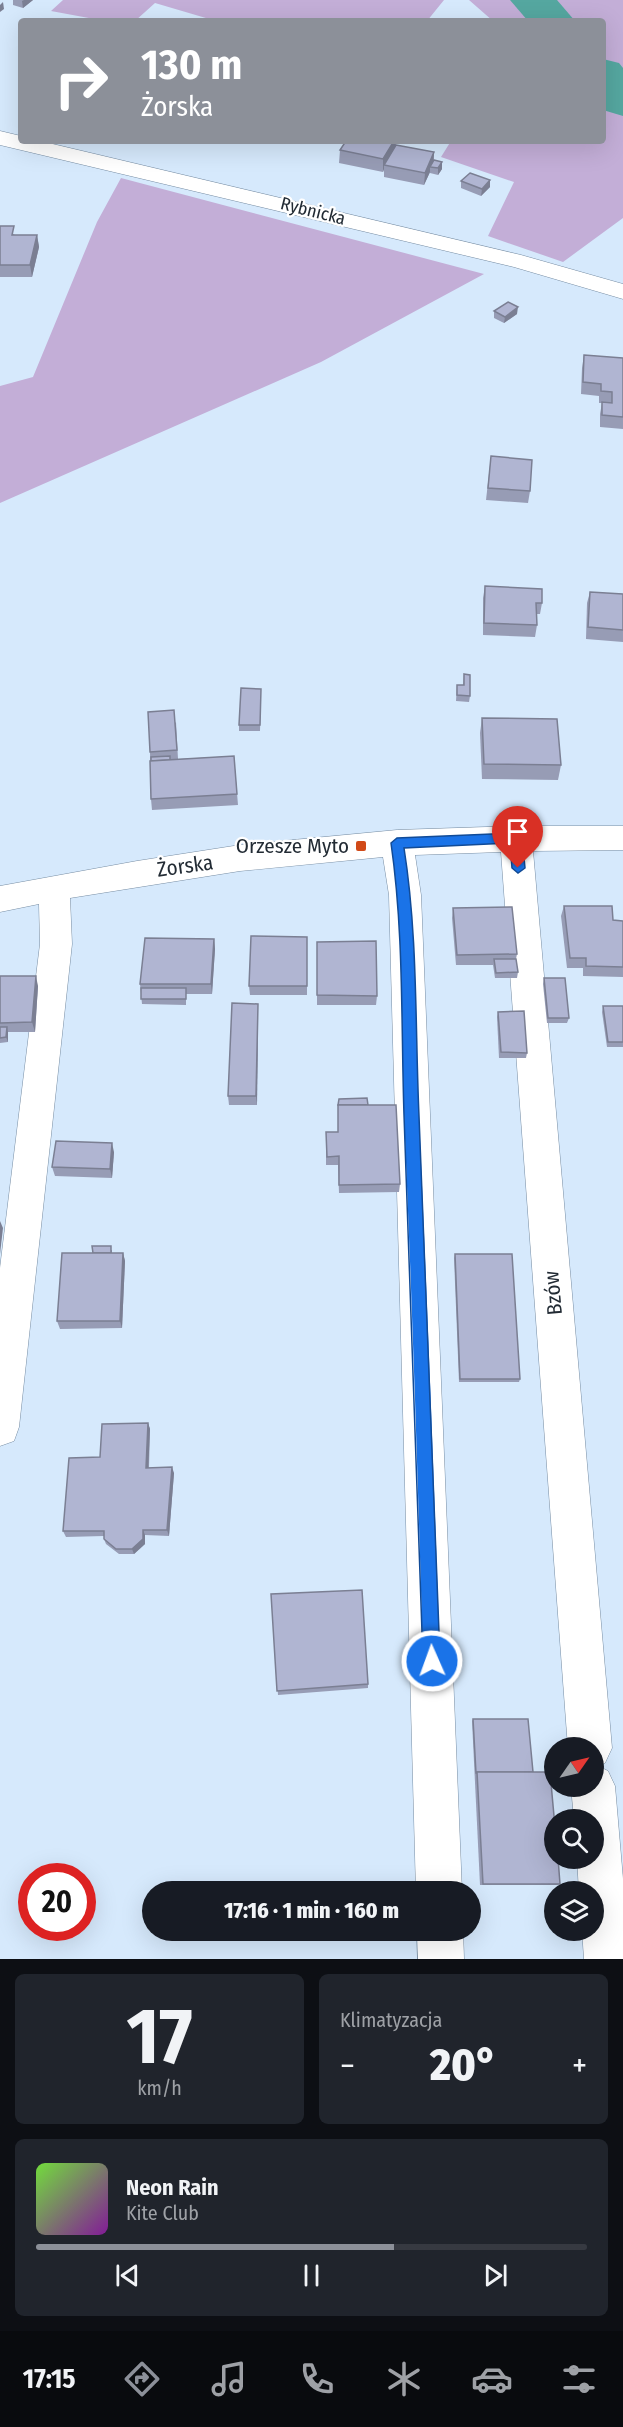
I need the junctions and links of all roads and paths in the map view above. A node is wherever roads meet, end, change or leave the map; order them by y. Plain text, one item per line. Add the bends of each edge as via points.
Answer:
1 (0, 138) edge
2 (18, 142) edge
3 (25, 144) edge
4 (623, 292) edge
5 (516, 838) junction
6 (623, 838) edge
7 (397, 843) junction
8 (54, 888) junction
9 (0, 899) edge
10 (0, 1427) edge
11 (589, 1737) edge
12 (594, 1797) edge
13 (439, 1881) edge
14 (440, 1941) edge
15 (441, 1959) edge
16 (607, 1959) edge

1 - 2 street, Rybnicka
3 - 4 street, Rybnicka via 510,259
5 - 6 street, Żorska
5 - 7 street, Żorska
5 - 11 street, Bzów
7 - 8 street, Żorska via 274,854
7 - 13 street via 405,895
8 - 9 street, Żorska
8 - 10 street via 56,944
12 - 16 street
14 - 15 street

